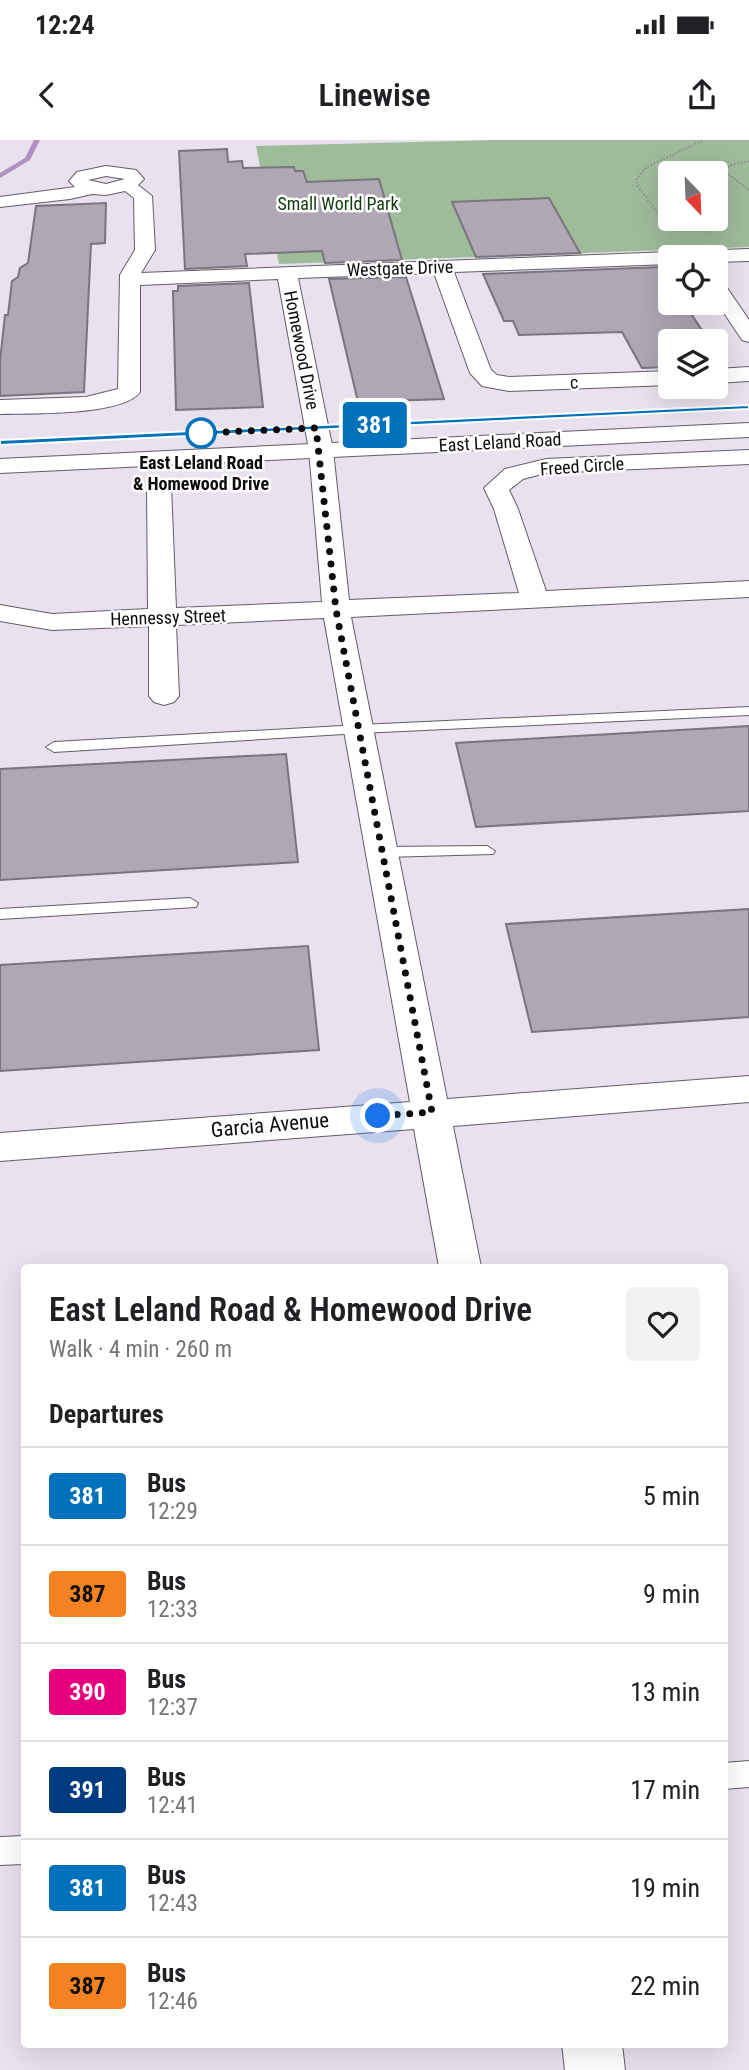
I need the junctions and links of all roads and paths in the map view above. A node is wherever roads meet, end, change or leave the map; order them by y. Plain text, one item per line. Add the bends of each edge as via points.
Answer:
1 (704, 140) edge
2 (749, 161) edge
3 (749, 190) edge
4 (0, 202) edge
5 (671, 232) dead end
6 (749, 255) edge
7 (728, 256) edge
8 (658, 258) edge
9 (442, 267) junction
10 (287, 273) junction
11 (130, 279) junction
12 (728, 304) edge
13 (749, 336) edge
14 (749, 374) edge
15 (728, 375) edge
16 (658, 378) edge
17 (0, 407) edge
18 (749, 430) edge
19 (318, 433) junction
20 (749, 457) edge
21 (0, 466) edge
22 (159, 486) dead end
23 (749, 589) edge
24 (535, 600) junction
25 (336, 610) junction
26 (0, 613) edge
27 (163, 618) junction
28 (164, 696) dead end
29 (749, 711) edge
30 (360, 729) junction
31 (54, 747) dead end
32 (487, 851) dead end
33 (383, 852) junction
34 (190, 903) dead end
35 (0, 914) edge
36 (749, 1089) edge
37 (432, 1112) junction
38 (0, 1147) edge
39 (459, 1264) edge
40 (749, 1774) edge
41 (728, 1776) edge
42 (21, 1850) edge
43 (0, 1852) edge
44 (593, 2048) edge
45 (596, 2070) edge

1 - 5 path via 647,167 637,178
2 - 3 path via 723,170
4 - 11 street via 127,185 144,196 145,222 145,250
6 - 7 street
8 - 9 street, Westgate Drive
9 - 10 street, Westgate Drive
9 - 16 street, c via 481,373 490,381
10 - 11 street, Westgate Drive
10 - 19 street, Homewood Drive
11 - 17 street via 129,392 99,402
12 - 13 street
14 - 15 street
18 - 19 street, East Leland Road
19 - 21 street, East Leland Road
19 - 25 street, Homewood Drive
20 - 24 street, Freed Circle via 546,466 514,474 496,488
22 - 27 street
23 - 24 street
24 - 25 street
25 - 27 street, Hennessy Street
25 - 30 street, Homewood Drive
26 - 27 street, Hennessy Street via 52,622
27 - 28 street
29 - 30 lane
30 - 31 lane
30 - 33 street, Homewood Drive
32 - 33 lane
33 - 37 street, Homewood Drive
34 - 35 lane
36 - 37 street, Garcia Avenue
37 - 38 street, Garcia Avenue
37 - 39 street, Homewood Drive
40 - 41 lane
42 - 43 lane
44 - 45 street

